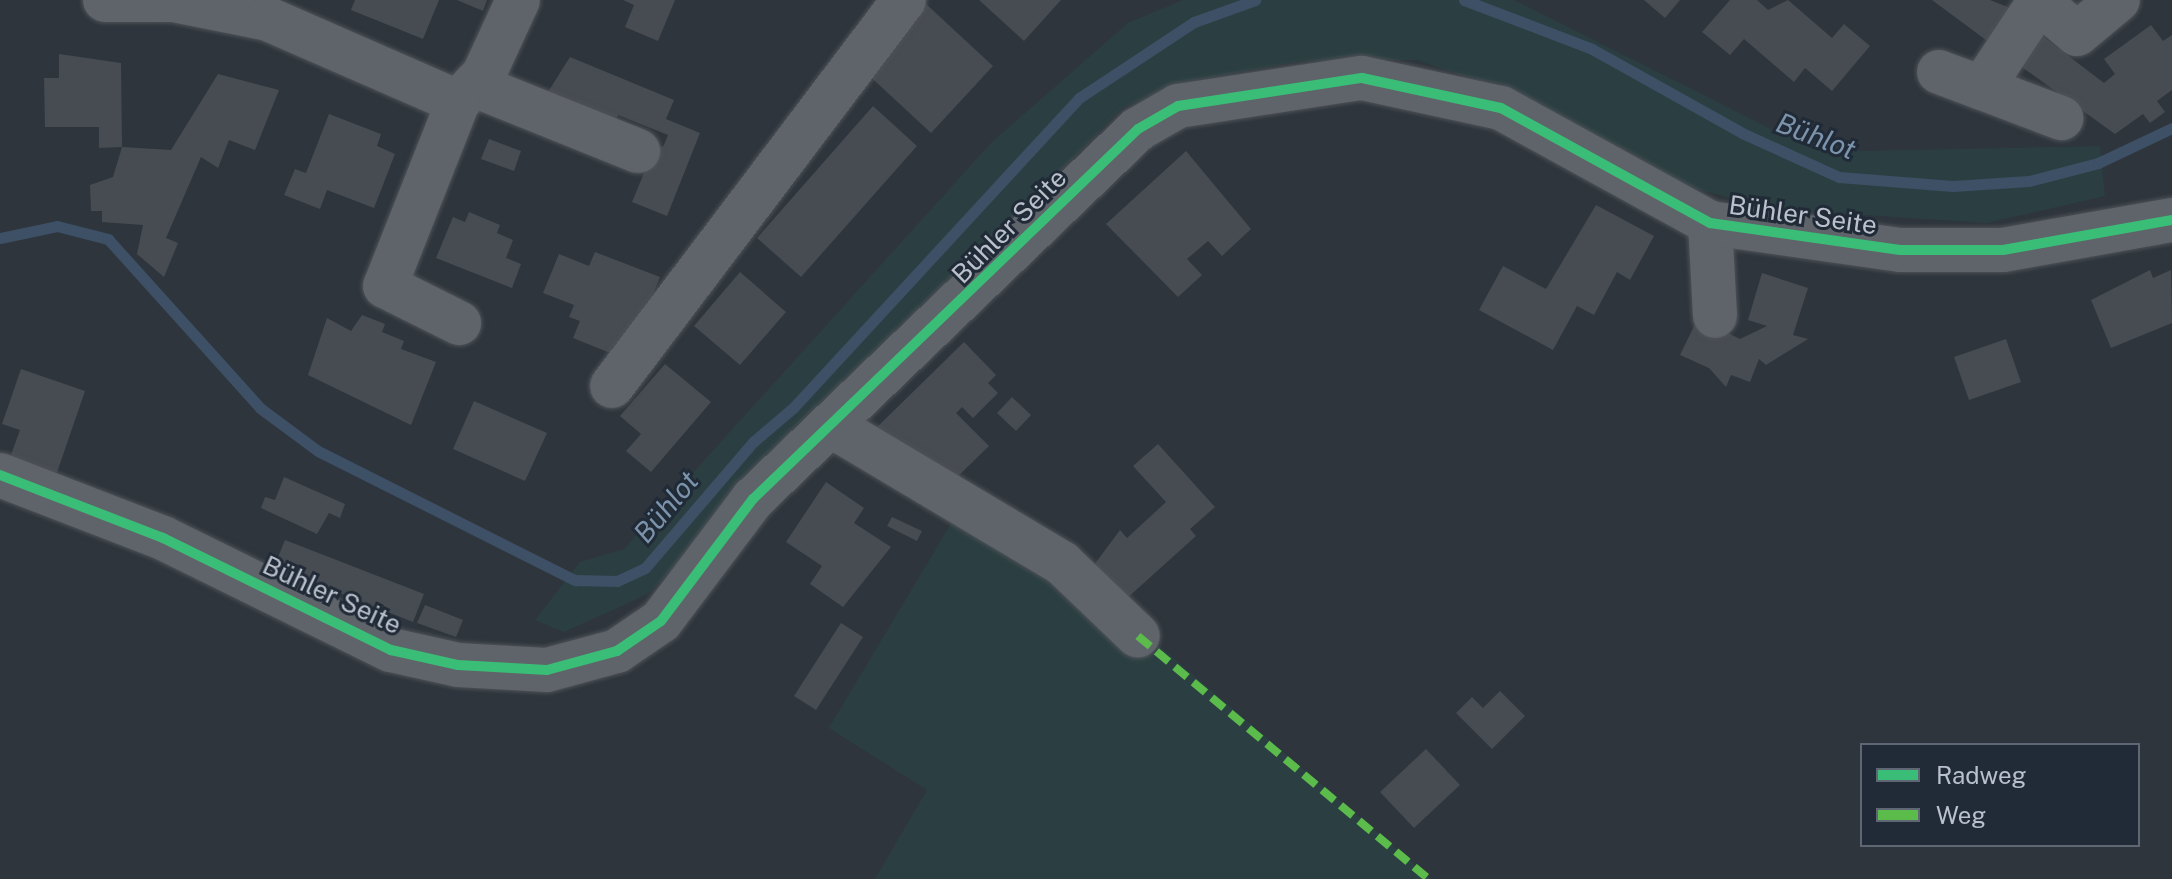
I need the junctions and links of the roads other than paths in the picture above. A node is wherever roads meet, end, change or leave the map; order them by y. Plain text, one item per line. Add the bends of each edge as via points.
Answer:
1 (105, 0) edge
2 (518, 0) edge
3 (904, 0) edge
4 (2118, 0) edge
5 (2038, 1) edge
6 (1939, 72) dead end
7 (1982, 88) junction
8 (466, 93) junction
9 (2061, 118) dead end
10 (638, 151) dead end
11 (2172, 220) edge
12 (1710, 223) junction
13 (1715, 316) dead end
14 (459, 323) dead end
15 (612, 386) dead end
16 (832, 426) junction
17 (0, 475) edge
18 (1138, 636) dead end

1 - 8 street via 173,0 268,19
2 - 8 street
3 - 15 street
4 - 5 street via 2077,34
5 - 7 street
6 - 7 street
7 - 9 street
8 - 10 street
8 - 14 street via 385,286
11 - 12 street, Bühler Seite via 2003,250 1900,250
12 - 13 street
12 - 16 street, Bühler Seite via 1501,108 1362,78 1245,91 1178,106 1138,129
16 - 17 street, Bühler Seite via 753,499 661,621 617,651 547,670 458,665 391,650 163,538
16 - 18 street via 1062,563

